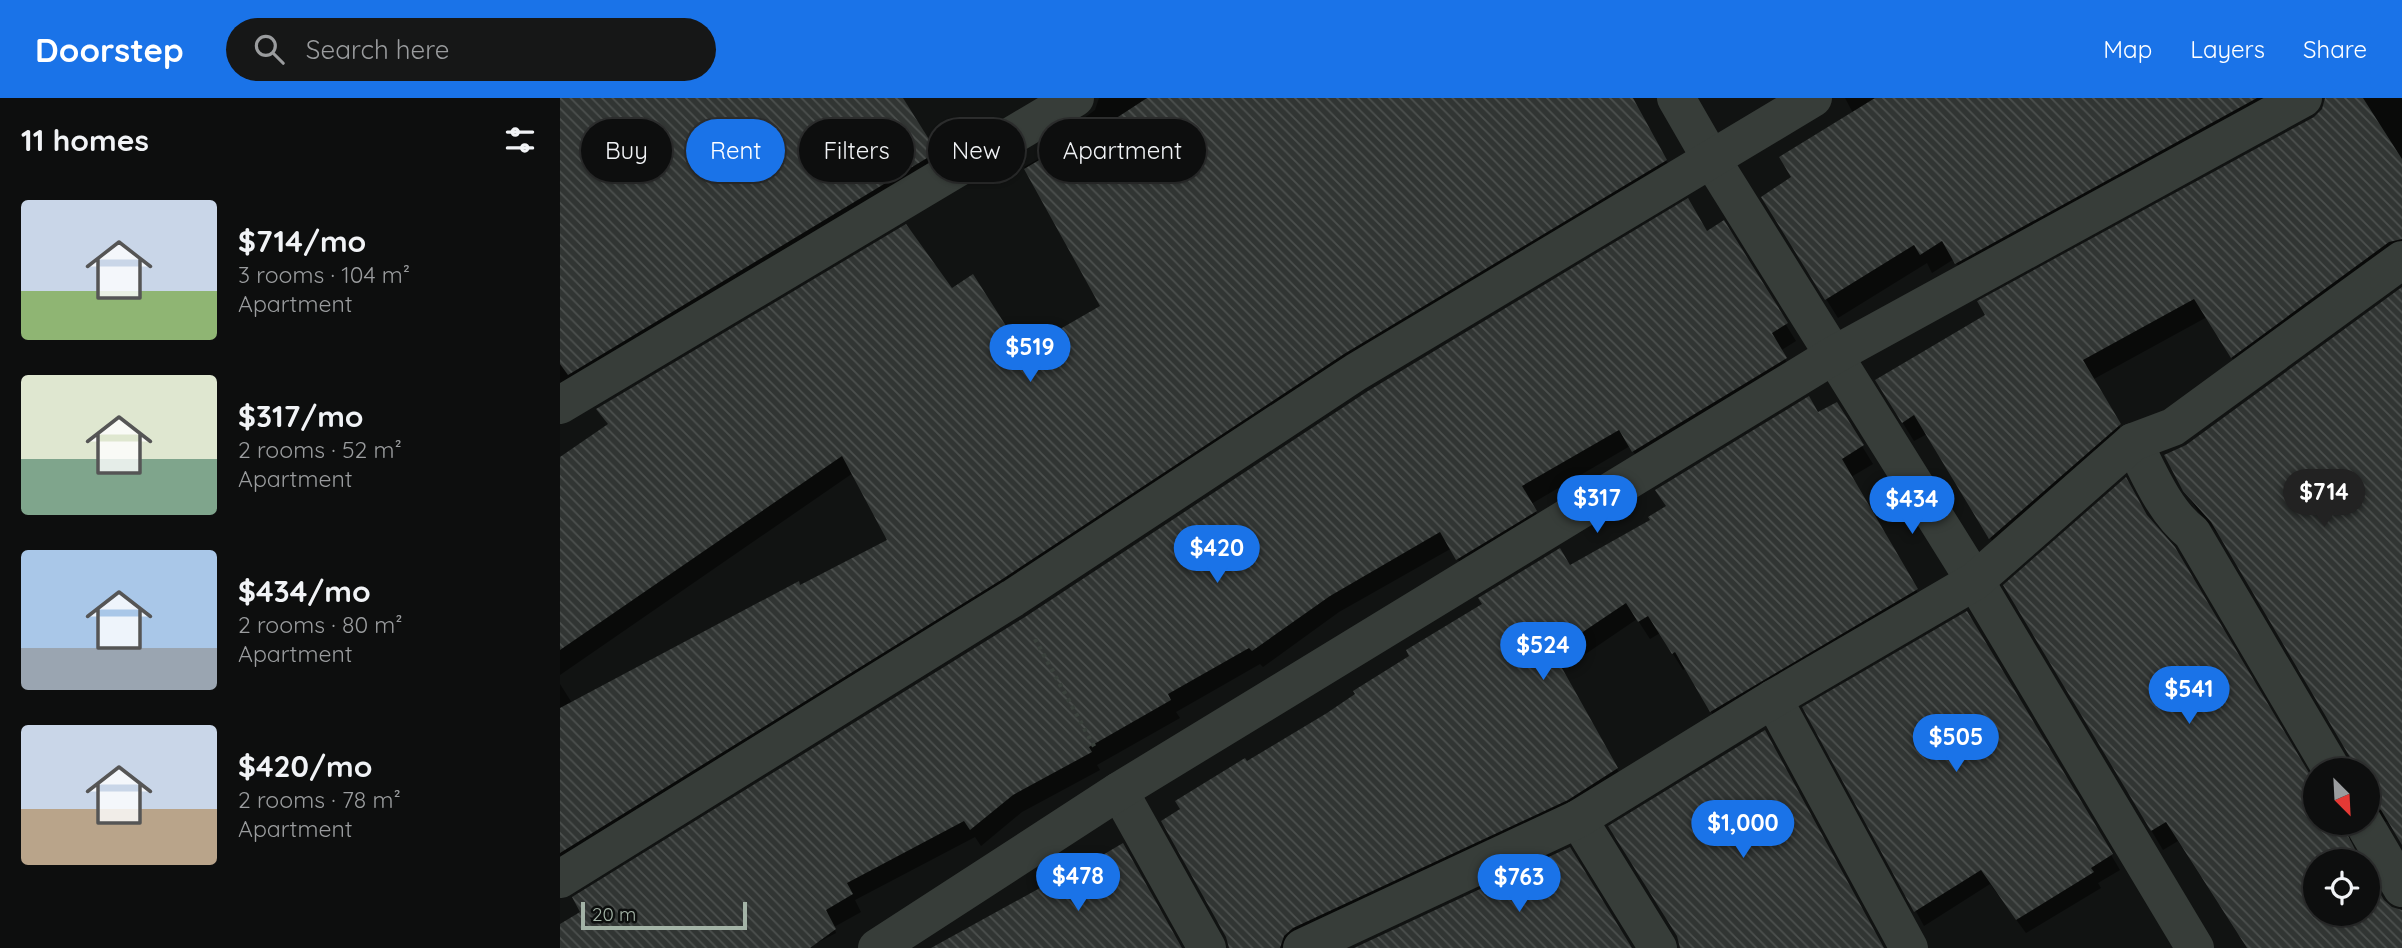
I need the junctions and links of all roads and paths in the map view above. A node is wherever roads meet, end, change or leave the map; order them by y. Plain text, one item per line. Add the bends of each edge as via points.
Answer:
1 (1075, 98) edge
2 (1676, 98) edge
3 (1813, 98) edge
4 (2303, 98) edge
5 (1710, 158) junction
6 (2402, 260) edge
7 (1834, 355) junction
8 (560, 405) edge
9 (2133, 442) junction
10 (1975, 581) junction
11 (1013, 598) junction
12 (1773, 699) junction
13 (2325, 758) edge
14 (1119, 791) junction
15 (1578, 818) junction
16 (2371, 835) edge
17 (560, 879) edge
18 (2402, 888) edge
19 (877, 948) edge
20 (1207, 948) edge
21 (1302, 948) edge
22 (1658, 948) edge
23 (1909, 948) edge
24 (2195, 948) edge

1 - 8 street
2 - 5 street
3 - 5 street
4 - 7 street
5 - 7 street
5 - 11 street via 1356,372
6 - 9 street via 2173,427
7 - 10 street
7 - 14 street
9 - 10 street
9 - 13 street via 2162,498 2192,533
10 - 12 street
10 - 24 street
11 - 14 path
11 - 17 street
12 - 15 street
12 - 23 street
14 - 19 street
14 - 20 street
15 - 21 street
15 - 22 street
16 - 18 street

